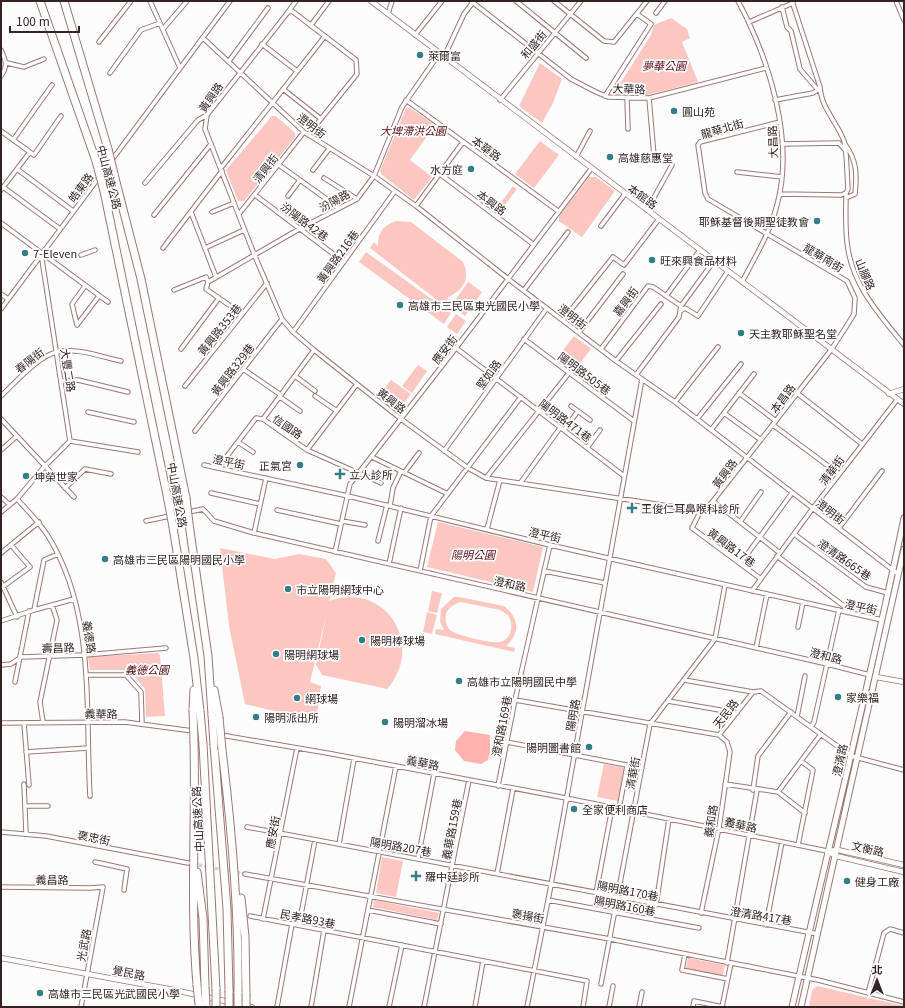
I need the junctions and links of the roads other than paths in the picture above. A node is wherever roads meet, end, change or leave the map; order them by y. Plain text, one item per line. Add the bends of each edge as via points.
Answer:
1 (40, 1) edge
2 (64, 1) edge
3 (131, 1) edge
4 (150, 1) edge
5 (187, 1) edge
6 (230, 1) edge
7 (296, 1) edge
8 (329, 1) edge
9 (371, 1) edge
10 (392, 1) edge
11 (442, 1) edge
12 (473, 1) edge
13 (516, 1) edge
14 (554, 1) edge
15 (581, 1) edge
16 (647, 1) edge
17 (665, 1) edge
18 (738, 1) edge
19 (896, 1) edge
20 (792, 2) edge
21 (782, 7) junction
22 (268, 8) dead end
23 (288, 12) junction
24 (656, 13) dead end
25 (388, 14) junction
26 (637, 14) junction
27 (570, 15) junction
28 (904, 20) edge
29 (749, 22) junction
30 (160, 23) junction
31 (312, 25) junction
32 (163, 29) junction
33 (554, 33) junction
34 (415, 35) junction
35 (325, 36) junction
36 (203, 38) junction
37 (99, 42) dead end
38 (262, 44) junction
39 (1, 50) edge
40 (439, 54) junction
41 (537, 54) junction
42 (444, 57) junction
43 (586, 58) dead end
44 (44, 59) dead end
45 (229, 61) junction
46 (7, 62) junction
47 (180, 68) junction
48 (766, 68) junction
49 (297, 71) junction
50 (240, 72) junction
51 (110, 73) dead end
52 (1, 76) edge
53 (52, 85) dead end
54 (284, 89) junction
55 (819, 89) junction
56 (605, 96) junction
57 (627, 98) junction
58 (649, 98) junction
59 (406, 100) junction
60 (500, 100) junction
61 (775, 100) junction
62 (272, 103) junction
63 (207, 115) junction
64 (61, 116) dead end
65 (321, 119) junction
66 (780, 122) junction
67 (628, 129) dead end
68 (1, 131) edge
69 (590, 131) dead end
70 (304, 132) junction
71 (308, 135) junction
72 (13, 140) junction
73 (463, 142) junction
74 (845, 143) junction
75 (211, 144) junction
76 (782, 144) junction
77 (329, 149) junction
78 (844, 150) junction
79 (30, 152) junction
80 (654, 156) dead end
81 (576, 157) junction
82 (279, 165) junction
83 (672, 165) dead end
84 (17, 169) junction
85 (222, 169) junction
86 (591, 169) junction
87 (313, 170) dead end
88 (736, 172) dead end
89 (440, 174) junction
90 (374, 176) junction
91 (782, 177) junction
92 (324, 178) dead end
93 (300, 180) junction
94 (145, 183) dead end
95 (2, 188) edge
96 (394, 191) junction
97 (625, 194) junction
98 (780, 194) junction
99 (255, 195) junction
100 (288, 196) dead end
101 (846, 196) junction
102 (357, 199) junction
103 (234, 203) junction
104 (416, 206) junction
105 (339, 208) junction
106 (647, 210) junction
107 (73, 211) junction
108 (558, 211) junction
109 (191, 212) junction
110 (212, 212) dead end
111 (239, 214) junction
112 (154, 215) dead end
113 (659, 219) junction
114 (1, 223) edge
115 (600, 226) dead end
116 (60, 228) junction
117 (300, 228) junction
118 (244, 230) junction
119 (568, 232) dead end
120 (768, 234) junction
121 (533, 244) junction
122 (163, 248) dead end
123 (205, 248) junction
124 (95, 250) dead end
125 (700, 250) junction
126 (41, 253) junction
127 (254, 254) junction
128 (81, 255) dead end
129 (714, 261) junction
130 (344, 262) junction
131 (728, 271) junction
132 (623, 274) dead end
133 (216, 277) junction
134 (507, 278) junction
135 (208, 282) junction
136 (742, 282) junction
137 (267, 283) junction
138 (85, 286) junction
139 (174, 290) dead end
140 (524, 290) junction
141 (1, 294) edge
142 (99, 296) junction
143 (666, 296) junction
144 (219, 298) junction
145 (8, 299) junction
146 (108, 302) dead end
147 (661, 304) dead end
148 (229, 305) dead end
149 (547, 308) junction
150 (681, 308) junction
151 (1, 309) edge
152 (282, 319) junction
153 (563, 320) junction
154 (293, 332) junction
155 (579, 332) junction
156 (524, 339) junction
157 (904, 345) edge
158 (718, 346) dead end
159 (180, 348) dead end
160 (456, 348) junction
161 (601, 349) junction
162 (314, 350) junction
163 (831, 350) junction
164 (57, 352) junction
165 (121, 361) dead end
166 (616, 361) junction
167 (741, 364) dead end
168 (243, 368) junction
169 (569, 373) junction
170 (754, 374) dead end
171 (636, 375) junction
172 (295, 376) junction
173 (496, 378) junction
174 (642, 379) junction
175 (61, 381) junction
176 (357, 384) junction
177 (186, 386) dead end
178 (904, 389) edge
179 (315, 391) dead end
180 (128, 392) dead end
181 (739, 393) junction
182 (797, 393) junction
183 (889, 394) junction
184 (1, 396) edge
185 (281, 396) junction
186 (315, 396) dead end
187 (521, 397) junction
188 (898, 400) junction
189 (675, 402) junction
190 (904, 404) edge
191 (571, 406) dead end
192 (300, 411) dead end
193 (337, 411) junction
194 (539, 411) junction
195 (578, 411) junction
196 (88, 412) dead end
197 (724, 413) junction
198 (1, 419) edge
199 (401, 419) junction
200 (697, 419) junction
201 (263, 420) junction
202 (590, 420) dead end
203 (634, 421) junction
204 (776, 421) junction
205 (134, 422) dead end
206 (773, 426) junction
207 (562, 429) junction
208 (600, 430) dead end
209 (711, 430) junction
210 (196, 431) dead end
211 (17, 436) junction
212 (761, 440) junction
213 (70, 441) junction
214 (238, 442) junction
215 (862, 444) junction
216 (587, 448) junction
217 (1, 450) edge
218 (307, 450) junction
219 (444, 451) junction
220 (138, 452) dead end
221 (253, 452) dead end
222 (419, 452) dead end
223 (372, 457) junction
224 (747, 458) junction
225 (204, 465) dead end
226 (44, 467) junction
227 (218, 468) junction
228 (468, 468) junction
229 (882, 471) dead end
230 (403, 472) junction
231 (359, 473) junction
232 (111, 474) dead end
233 (840, 474) junction
234 (624, 476) junction
235 (266, 478) junction
236 (486, 478) junction
237 (500, 480) junction
238 (521, 482) junction
239 (381, 483) dead end
240 (65, 488) junction
241 (762, 492) dead end
242 (211, 493) dead end
243 (792, 493) junction
244 (448, 494) junction
245 (1, 496) edge
246 (348, 496) junction
247 (74, 497) dead end
248 (620, 498) junction
249 (17, 499) junction
250 (714, 501) junction
251 (260, 504) junction
252 (10, 505) junction
253 (389, 506) junction
254 (401, 508) junction
255 (702, 508) junction
256 (813, 508) junction
257 (277, 510) dead end
258 (1, 512) edge
259 (431, 516) junction
260 (904, 518) edge
261 (146, 521) dead end
262 (39, 522) junction
263 (740, 522) junction
264 (341, 523) junction
265 (365, 525) dead end
266 (839, 528) junction
267 (487, 530) junction
268 (254, 533) junction
269 (794, 534) junction
270 (760, 538) junction
271 (378, 541) dead end
272 (12, 545) junction
273 (550, 545) junction
274 (904, 550) edge
275 (334, 552) junction
276 (1, 553) edge
277 (58, 554) junction
278 (778, 555) junction
279 (609, 557) junction
280 (389, 564) junction
281 (740, 564) junction
282 (893, 570) junction
283 (420, 571) junction
284 (544, 571) junction
285 (898, 574) junction
286 (761, 579) junction
287 (1, 582) edge
288 (604, 583) junction
289 (725, 585) junction
290 (2, 587) edge
291 (752, 591) junction
292 (888, 593) junction
293 (768, 594) junction
294 (74, 599) junction
295 (537, 599) junction
296 (803, 602) junction
297 (52, 605) junction
298 (34, 610) junction
299 (838, 610) junction
300 (29, 611) junction
301 (599, 613) junction
302 (853, 613) junction
303 (17, 617) junction
304 (882, 620) junction
305 (1, 622) edge
306 (798, 627) dead end
307 (715, 639) junction
308 (166, 648) dead end
309 (756, 648) junction
310 (84, 655) junction
311 (50, 656) junction
312 (21, 657) junction
313 (827, 664) junction
314 (1, 665) edge
315 (86, 674) junction
316 (869, 675) junction
317 (805, 676) dead end
318 (876, 677) junction
319 (684, 680) junction
320 (15, 682) dead end
321 (904, 682) edge
322 (753, 692) junction
323 (515, 700) junction
324 (668, 701) junction
325 (196, 710) junction
326 (581, 712) junction
327 (791, 712) junction
328 (737, 713) junction
329 (216, 716) junction
330 (797, 717) junction
331 (24, 722) junction
332 (43, 722) junction
333 (88, 722) junction
334 (1, 723) edge
335 (142, 724) junction
336 (650, 724) junction
337 (811, 727) junction
338 (821, 734) junction
339 (719, 736) junction
340 (507, 742) junction
341 (88, 748) junction
342 (297, 748) junction
343 (26, 752) junction
344 (574, 754) junction
345 (851, 756) junction
346 (354, 758) junction
347 (858, 759) junction
348 (801, 761) junction
349 (396, 766) junction
350 (627, 766) junction
351 (642, 768) junction
352 (904, 770) edge
353 (434, 774) junction
354 (469, 780) junction
355 (24, 784) dead end
356 (725, 784) junction
357 (29, 785) dead end
358 (498, 786) junction
359 (513, 789) junction
360 (755, 790) junction
361 (778, 792) junction
362 (90, 796) dead end
363 (566, 798) junction
364 (25, 806) junction
365 (48, 806) dead end
366 (612, 808) junction
367 (619, 809) junction
368 (634, 812) junction
369 (805, 813) junction
370 (669, 819) junction
371 (248, 827) dead end
372 (719, 828) junction
373 (1, 832) edge
374 (281, 833) junction
375 (26, 834) junction
376 (750, 835) junction
377 (315, 840) junction
378 (782, 842) junction
379 (339, 844) junction
380 (798, 845) junction
381 (838, 850) junction
382 (827, 851) junction
383 (195, 852) junction
384 (380, 852) junction
385 (836, 856) junction
386 (418, 859) junction
387 (94, 862) dead end
388 (186, 863) tunnel mouth
389 (453, 865) junction
390 (904, 865) edge
391 (904, 872) edge
392 (245, 874) tunnel mouth
393 (497, 874) junction
394 (235, 875) junction
395 (272, 878) junction
396 (306, 884) junction
397 (551, 885) junction
398 (1, 887) edge
399 (103, 887) joint
400 (124, 890) dead end
401 (596, 893) junction
402 (371, 896) junction
403 (618, 897) junction
404 (548, 900) junction
405 (656, 905) junction
406 (444, 909) junction
407 (368, 910) junction
408 (615, 913) junction
409 (701, 913) junction
410 (250, 916) dead end
411 (263, 919) junction
412 (734, 920) junction
413 (292, 924) junction
414 (441, 924) junction
415 (299, 925) junction
416 (766, 925) junction
417 (542, 927) junction
418 (699, 928) dead end
419 (324, 930) junction
420 (809, 932) junction
421 (904, 933) edge
422 (818, 934) junction
423 (363, 938) junction
424 (610, 939) junction
425 (402, 945) junction
426 (435, 952) junction
427 (685, 954) junction
428 (1, 958) edge
429 (483, 961) junction
430 (729, 963) junction
431 (534, 971) junction
432 (87, 973) junction
433 (799, 976) junction
434 (808, 978) junction
435 (728, 979) junction
436 (601, 984) dead end
437 (612, 986) dead end
438 (642, 992) dead end
439 (868, 992) junction
440 (904, 1002) edge
441 (202, 1006) edge
442 (81, 1007) edge
443 (216, 1007) edge
444 (229, 1007) edge
445 (238, 1007) edge
446 (246, 1007) edge
447 (252, 1007) edge
448 (277, 1007) edge
449 (311, 1007) edge
450 (349, 1007) edge
451 (389, 1007) edge
452 (424, 1007) edge
453 (475, 1007) edge
454 (527, 1007) edge
455 (583, 1007) edge
456 (609, 1007) edge
457 (640, 1007) edge
458 (693, 1007) edge
459 (722, 1007) edge
460 (792, 1007) edge
461 (801, 1007) edge

1 - 325 highway, 中山高速公路, bridge via 96,160 104,191 168,500 194,658
2 - 329 highway, 中山高速公路, bridge via 108,149 142,279 186,498
3 - 37 street
4 - 30 street
5 - 32 street
6 - 36 street, 皓東路
7 - 23 street, 黃興路
8 - 31 street
9 - 25 street, 本館路
10 - 25 street
11 - 34 street
12 - 41 street, 大華路
12 - 42 street via 464,14
13 - 33 street
14 - 27 street
15 - 27 street, 和盛街
16 - 26 street
17 - 24 street
18 - 29 street, 大昌路
19 - 28 street
20 - 21 street
20 - 55 street
21 - 29 street
21 - 55 street via 787,27 791,31 800,70
22 - 45 street
23 - 31 street via 297,13
23 - 38 street, 黃興路
25 - 34 street, 本館路
26 - 27 street via 614,42 604,41
26 - 56 street via 651,24
27 - 33 street, 和盛街
29 - 48 street, 大昌路
30 - 32 street
30 - 51 street via 142,30
31 - 35 street
32 - 47 street
33 - 41 street, 和盛街
33 - 43 street
34 - 40 street, 本館路
35 - 49 street
35 - 65 street via 356,60 357,74
36 - 45 street, 澄明街
36 - 47 street, 皓東路
38 - 49 street
38 - 50 street, 黃興路
39 - 46 street
40 - 42 street, 本館路
40 - 59 street, 汾陽路
41 - 56 street, 大華路 via 571,80
41 - 60 street, 和盛街
42 - 60 street, 本館路
44 - 46 street via 24,67
45 - 50 street, 澄明街
46 - 52 street
47 - 107 street, 皓東路
48 - 58 street, 大華路
48 - 61 street, 大昌路
49 - 54 street
50 - 62 street, 澄明街
50 - 63 street, 黃興路
53 - 72 street
54 - 62 street
54 - 65 street
55 - 61 street
55 - 74 street via 828,114
56 - 57 street, 大華路
57 - 58 street, 大華路
57 - 67 street
58 - 80 street
59 - 73 street, 本華路
59 - 90 street, 汾陽路
60 - 81 street, 本館路
61 - 66 street, 大昌路
62 - 70 street, 澄明街
62 - 85 street
63 - 75 street, 黃興路 via 205,129
63 - 94 street via 198,120
64 - 79 street via 34,155
65 - 71 street
66 - 76 street, 大昌路
66 - 120 street, 龍華北街 via 700,142 698,145 704,193 708,199
68 - 72 street
69 - 81 street
70 - 71 street, 澄明街
70 - 82 street, 清興街
71 - 77 street, 澄明街
72 - 79 street
73 - 89 street
73 - 108 street, 本華路
74 - 78 street, 山腳路
74 - 101 street via 853,155 857,177 855,194
75 - 85 street, 黃興路
75 - 112 street
76 - 78 street via 839,143
76 - 91 street, 大昌路
77 - 87 street
77 - 90 street, 澄明街
78 - 101 street, 山腳路 via 848,189
79 - 84 street
81 - 86 street, 本館路
82 - 93 street
82 - 99 street, 清興街
83 - 106 street
84 - 95 street
84 - 107 street
85 - 103 street, 黃興路
85 - 109 street
86 - 97 street, 本館路
86 - 108 street, 應安街
88 - 91 street
89 - 104 street
89 - 121 street, 本興路
90 - 96 street, 澄明街
90 - 102 street, 汾陽路
91 - 98 street, 大昌路
92 - 102 street
93 - 100 street
93 - 105 street
95 - 116 street
96 - 104 street, 澄明街
96 - 130 street, 黃興路216巷
97 - 106 street, 本館路
97 - 115 street
98 - 101 street
98 - 120 street, 大昌路
99 - 111 street, 清興街
99 - 117 street, 汾陽路42巷
101 - 157 street, 山腳路 via 846,241 852,269 865,297
102 - 105 street, 汾陽路
103 - 110 street
103 - 111 street, 黃興路
104 - 134 street, 澄明街
105 - 117 street, 汾陽路
106 - 113 street, 本館路
107 - 116 street, 皓東路
108 - 121 street, 應安街
109 - 122 street
109 - 123 street
111 - 118 street, 黃興路
113 - 125 street, 本館路
113 - 153 street via 624,265 613,257 608,262
114 - 126 street
116 - 126 street, 皓東路
117 - 127 street, 汾陽路
117 - 130 street, 汾陽路42巷
118 - 123 street
118 - 127 street, 黃興路
119 - 140 street
120 - 136 street, 大昌路
120 - 163 street, 龍華南街 via 847,281 853,292 854,314
121 - 134 street, 應安街
123 - 133 street
124 - 128 street
125 - 129 street, 本館路
125 - 143 street
126 - 138 street
126 - 145 street, 皓東路
126 - 164 street, 大豐二路
127 - 133 street, 汾陽路
127 - 137 street, 黃興路
129 - 131 street, 本館路
129 - 150 street
130 - 154 street, 黃興路216巷
131 - 136 street, 本館路
131 - 150 street, 嘉興街 via 698,316
132 - 155 street
133 - 135 street, 汾陽路
134 - 140 street, 澄明街
134 - 160 street, 應安街
135 - 139 street via 206,277
135 - 144 street via 206,289
136 - 163 street, 本館路
137 - 152 street, 黃興路
137 - 177 street, 黃興路353巷
138 - 142 street
138 - 142 street via 72,304 76,325
140 - 149 street, 澄明街
141 - 145 street
142 - 146 street
143 - 150 street, 嘉興街
143 - 161 street, 嘉興街 via 654,287 648,286
144 - 148 street
144 - 159 street
145 - 151 street, 皓東路
147 - 166 street
149 - 153 street, 澄明街
149 - 156 street, 堅如路
150 - 171 street via 679,317
152 - 154 street, 黃興路
152 - 168 street, 黃興路329巷
153 - 155 street, 澄明街
154 - 162 street, 黃興路
155 - 161 street, 澄明街
156 - 169 street, 陽明路505巷
156 - 173 street, 堅如路
158 - 189 street
160 - 173 street, 陽明路471巷
160 - 199 street, 應安街
161 - 166 street, 澄明街
162 - 172 street, 信國路
162 - 176 street, 黃興路
163 - 182 street, 本昌路
163 - 183 street, 本館路
164 - 165 street, 春陽街 via 72,351
164 - 175 street, 大豐二路
164 - 184 street, 春陽街 via 44,358
166 - 171 street, 澄明街
167 - 200 street
168 - 185 street
168 - 210 street, 黃興路329巷
169 - 194 street
169 - 203 street, 陽明路505巷
170 - 181 street
171 - 174 street, 澄明街
172 - 179 street
172 - 185 street, 信國路
173 - 187 street, 陽明路471巷
173 - 219 street, 堅如路
174 - 189 street, 澄明街
174 - 203 street, 陽明路
175 - 180 street via 78,380
175 - 213 street, 大豐二路
176 - 193 street
176 - 199 street, 黃興路
178 - 183 street
181 - 197 street
181 - 204 street
182 - 204 street, 本昌路
182 - 215 street
183 - 188 street, 本館路
185 - 192 street
185 - 201 street, 信國路
186 - 193 street
187 - 194 street, 陽明路471巷
187 - 228 street
188 - 190 street, 本館路
188 - 215 street, 清華街
189 - 200 street, 澄明街
191 - 195 street
193 - 218 street
194 - 207 street, 陽明路471巷
194 - 236 street
195 - 202 street
195 - 207 street
196 - 205 street
197 - 209 street
197 - 212 street
198 - 211 street
199 - 219 street, 黃興路
199 - 223 street, 應安街
200 - 209 street, 澄明街
201 - 214 street via 256,418
201 - 218 street, 信國路
203 - 234 street, 陽明路
204 - 206 street, 本昌路
206 - 212 street, 本昌路
206 - 233 street
207 - 216 street, 陽明路471巷
207 - 238 street
208 - 216 street
209 - 224 street, 澄明街
211 - 217 street
211 - 226 street
212 - 224 street, 本昌路
213 - 220 street
213 - 226 street
214 - 221 street
214 - 227 street
215 - 233 street, 清華街
216 - 234 street, 陽明路471巷
218 - 231 street, 信國路
219 - 228 street, 黃興路
222 - 230 street
223 - 230 street
223 - 231 street, 應安街
224 - 243 street, 澄明街
224 - 250 street, 黃興路
225 - 227 street, 澄平街
226 - 240 street
226 - 249 street
227 - 235 street, 澄平街
228 - 236 street, 黃興路
228 - 244 street
229 - 266 street
230 - 244 street
230 - 253 street via 393,488
231 - 239 street, 信國路
231 - 246 street, 應安街 via 350,484
232 - 240 street via 85,469
233 - 256 street, 清華街
234 - 248 street, 陽明路
235 - 246 street, 澄平街
235 - 251 street
236 - 237 street, 黃興路
237 - 238 street, 黃興路
237 - 267 street
238 - 248 street, 黃興路
240 - 247 street
241 - 263 street
242 - 251 street
243 - 256 street, 澄明街
243 - 270 street
244 - 259 street
245 - 252 street
246 - 253 street, 澄平街
246 - 264 street, 應安街
248 - 255 street, 黃興路 via 695,510
248 - 279 street, 陽明路
249 - 252 street
249 - 262 street, 義德路
250 - 255 street, 黃興路 via 708,507
250 - 263 street
251 - 268 street
252 - 258 street
253 - 254 street, 澄平街
253 - 271 street
254 - 259 street, 澄平街
254 - 280 street
255 - 281 street, 黃興路17巷 via 692,528
256 - 266 street, 澄明街
256 - 269 street, 清華街
257 - 264 street
259 - 267 street, 澄平街
259 - 283 street
260 - 282 main road, 澄清路
261 - 268 street, 澄和路 via 203,509 214,521
262 - 272 street
262 - 277 street, 義德路
263 - 270 street
264 - 265 street
264 - 275 street, 應安街
266 - 282 street, 澄明街
267 - 273 street, 澄平街
268 - 275 street, 澄和路
269 - 278 street, 清華街
269 - 292 street, 澄清路665巷 via 866,587
270 - 278 street
270 - 281 street
272 - 276 street
272 - 290 street via 30,567
273 - 279 street, 澄平街
273 - 284 street, 澄和路169巷
274 - 285 main road, 澄清路
275 - 280 street, 澄和路
277 - 294 street, 義德路
277 - 298 street via 44,560
278 - 286 street, 清華街
278 - 302 street
279 - 288 street, 陽明路
279 - 289 street, 澄平街
280 - 283 street, 澄和路
281 - 286 street, 黃興路17巷
282 - 285 street, 澄明街
282 - 292 main road, 澄清路
283 - 295 street, 澄和路
284 - 288 street
284 - 295 street, 澄和路169巷
285 - 318 main road, 澄清路
286 - 291 street, 清華街
287 - 290 street
288 - 301 street, 陽明路
289 - 291 street, 澄平街
289 - 307 street, 清華街
290 - 303 street
291 - 293 street, 澄平街
292 - 304 main road, 澄清路
293 - 296 street, 澄平街
293 - 309 street
294 - 297 street
294 - 310 street, 義德路
295 - 301 street, 澄和路
295 - 323 street, 澄和路169巷
296 - 299 street, 澄平街
296 - 306 street
297 - 298 street
297 - 311 street via 57,620
298 - 300 street
299 - 302 street, 澄平街
299 - 313 street
300 - 303 street
300 - 312 street
301 - 307 street, 澄和路
301 - 326 street, 陽明路
302 - 304 street, 澄平街
303 - 305 street
304 - 316 main road, 澄清路
307 - 309 street, 澄和路
307 - 319 street, 清華街
308 - 310 street, 壽昌路
309 - 313 street, 澄和路
310 - 311 street, 壽昌路
310 - 315 street, 義德路
311 - 312 street, 壽昌路
311 - 332 street via 40,702
312 - 314 street, 壽昌路 via 11,664
312 - 320 street
313 - 316 street, 澄和路
313 - 337 street
315 - 333 street, 義德路
315 - 335 street via 126,675 141,692
316 - 318 street, 澄和路
316 - 345 main road, 澄清路
317 - 330 street
318 - 321 street
318 - 347 main road, 澄清路
319 - 322 street
319 - 324 street, 清華街
322 - 327 street via 761,691
322 - 328 street, 天民路
323 - 326 street, 天民路
323 - 340 street, 澄和路169巷
324 - 328 street
324 - 336 street, 清華街
325 - 383 highway, bridge
325 - 443 highway, 中山高速公路, bridge via 203,744
326 - 336 street, 天民路
326 - 344 street, 陽明路
327 - 330 street
327 - 360 street via 758,756
328 - 339 street, 天民路
329 - 394 highway, bridge
329 - 444 highway, 中山高速公路, bridge via 214,745 227,909
330 - 337 street
331 - 332 street, 義華路
331 - 334 street, 義華路
331 - 343 street
332 - 333 street, 義華路
333 - 335 street, 義華路
333 - 341 street, 義德路
335 - 342 street, 義華路 via 175,727
336 - 339 street, 天民路
336 - 351 street, 清華街
337 - 338 street
338 - 345 street
338 - 348 street
339 - 356 street, 義和路 via 727,742 730,752
340 - 344 street
340 - 358 street, 澄和路169巷
341 - 343 street
341 - 362 street, 義德路
342 - 346 street, 義華路
342 - 374 street, 應安街
343 - 357 street
344 - 350 street
344 - 363 street, 陽明路
345 - 347 street
345 - 382 main road, 澄清路
346 - 349 street, 義華路
346 - 379 street
347 - 352 street
347 - 381 main road, 澄清路
348 - 361 street
348 - 369 street via 813,770
349 - 353 street, 義華路
349 - 384 street
350 - 351 street
350 - 367 street
351 - 368 street, 清華街
353 - 354 street, 義華路
353 - 386 street
354 - 358 street, 義華路
354 - 389 street, 義華路159巷
355 - 364 street
356 - 360 street
356 - 372 street, 義和路
358 - 359 street, 義華路
359 - 363 street, 義華路
359 - 393 street
360 - 361 street
360 - 376 street
361 - 369 street
363 - 366 street, 義華路
363 - 397 street, 陽明路
364 - 365 street
364 - 375 street
366 - 367 street, 義華路
366 - 401 street
367 - 368 street, 義華路
368 - 370 street, 義華路
368 - 403 street, 清華街
369 - 380 street
370 - 372 street, 義華路
370 - 405 street
371 - 374 street, 陽明路207巷
372 - 376 street, 義華路
372 - 409 street, 義和路
373 - 375 street, 褒忠街
374 - 377 street, 陽明路207巷
374 - 395 street, 應安街
375 - 388 street, 褒忠街
376 - 378 street, 義華路
376 - 412 street
377 - 379 street, 陽明路207巷
377 - 396 street
378 - 380 street, 義華路
378 - 416 street
379 - 384 street, 陽明路207巷
380 - 382 street, 義華路
381 - 382 street, 文衡路
381 - 385 main road, 澄清路
381 - 390 street, 文衡路
382 - 385 street, 義華路
382 - 420 main road, 澄清路
383 - 441 highway, bridge via 193,911 197,985
383 - 441 highway, bridge via 203,918 206,987
384 - 386 street, 陽明路207巷
384 - 402 street
385 - 391 street, 文衡路
385 - 422 main road, 澄清路
386 - 389 street, 陽明路207巷
387 - 400 street via 127,868
389 - 393 street, 陽明路207巷
389 - 406 street, 義華路159巷
392 - 395 street, 褒揚街
393 - 397 street, 陽明路207巷
394 - 445 highway, bridge via 239,936
394 - 446 highway, bridge via 241,898 245,936
395 - 396 street, 褒揚街
395 - 411 street, 應安街
396 - 402 street, 褒揚街
396 - 415 street
397 - 401 street, 陽明路170巷
397 - 404 street, 陽明路
398 - 399 street, 義昌路
399 - 432 street, 光武路
401 - 403 street, 陽明路170巷
402 - 406 street, 褒揚街
402 - 407 street
403 - 405 street, 陽明路170巷
403 - 408 street, 清華街
404 - 408 street, 陽明路160巷
404 - 417 street, 陽明路
405 - 409 street, 陽明路170巷
406 - 414 street, 義華路159巷
406 - 417 street, 褒揚街
407 - 414 street
407 - 423 street
408 - 418 street, 陽明路160巷
408 - 424 street, 清華街
409 - 412 street, 澄清路417巷
410 - 411 street, 民孝路93巷
411 - 413 street, 民孝路93巷
412 - 416 street, 澄清路417巷
412 - 430 street
413 - 415 street, 民孝路93巷
413 - 448 street
414 - 426 street, 義華路159巷
415 - 419 street, 民孝路93巷
416 - 420 street, 澄清路417巷
417 - 424 street, 褒揚街
417 - 431 street, 陽明路
419 - 423 street, 民孝路93巷
419 - 449 street
420 - 422 street, 澄清路417巷
420 - 433 main road, 澄清路
421 - 439 street via 890,930 884,933
422 - 434 main road, 澄清路
423 - 425 street, 民孝路93巷
423 - 450 street
424 - 427 street, 褒揚街
424 - 436 street, 清華街
425 - 426 street, 民孝路93巷
425 - 451 street
426 - 429 street, 民孝路93巷
426 - 452 street, 義華路159巷
427 - 430 street, 褒揚街
427 - 435 street via 682,970
428 - 432 street, 覺民路
429 - 431 street, 民孝路93巷
429 - 453 street
430 - 433 street, 褒揚街
430 - 435 street
431 - 454 street, 陽明路
431 - 455 street, 民孝路93巷 via 587,981
432 - 442 street, 光武路
432 - 447 street, 覺民路
433 - 434 street, 褒揚街
433 - 460 main road, 澄清路
434 - 439 street, 褒揚街
434 - 461 main road, 澄清路
435 - 459 street
437 - 456 street
438 - 457 street
439 - 440 street, 褒揚街
458 - 459 street via 694,1001

